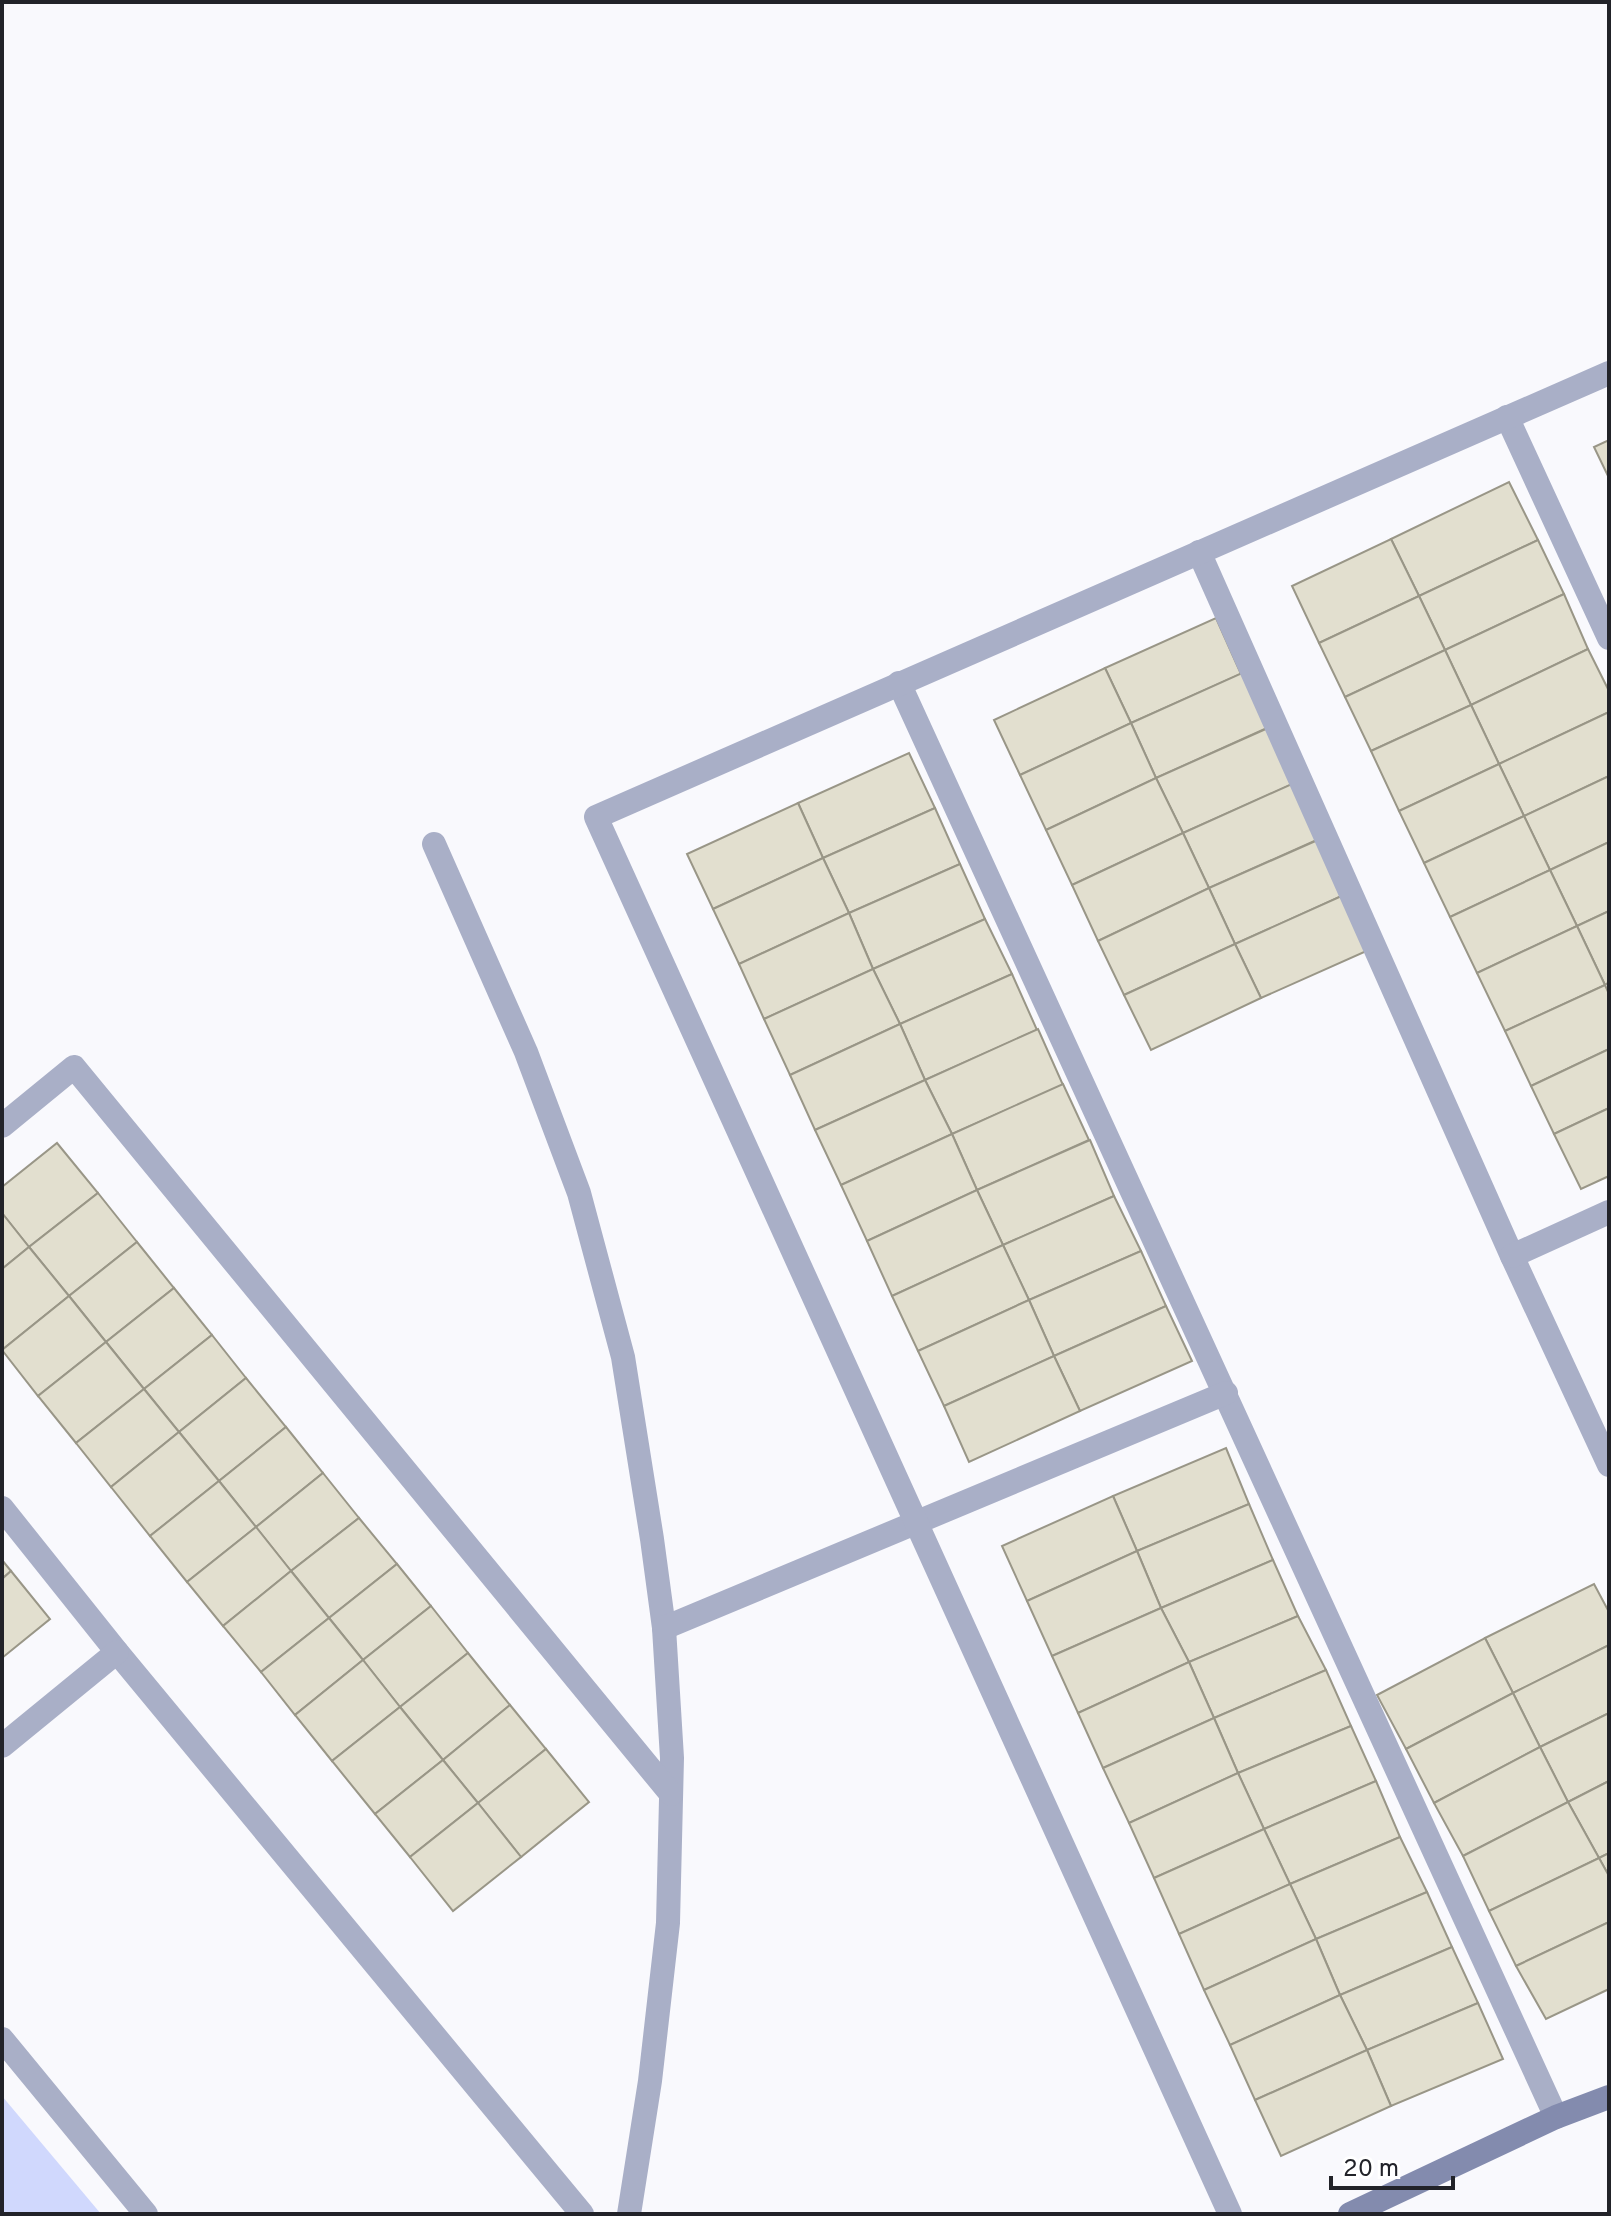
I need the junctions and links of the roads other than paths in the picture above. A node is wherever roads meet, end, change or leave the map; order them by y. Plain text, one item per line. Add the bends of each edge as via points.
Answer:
1 (1609, 373) edge
2 (1507, 417) junction
3 (1199, 552) junction
4 (1609, 638) edge
5 (899, 683) junction
6 (434, 844) dead end
7 (2, 1126) edge
8 (1609, 1212) edge
9 (1512, 1256) junction
10 (1226, 1393) junction
11 (1609, 1465) edge
12 (2, 1508) edge
13 (918, 1523) junction
14 (664, 1628) junction
15 (117, 1652) junction
16 (2, 1746) edge
17 (671, 1794) junction
18 (2, 2039) edge
19 (1609, 2097) edge
20 (1556, 2117) junction
21 (146, 2214) edge
22 (582, 2214) edge
23 (629, 2214) edge
24 (1230, 2214) edge
25 (1350, 2214) edge

1 - 2 street
2 - 3 street
2 - 4 street
3 - 5 street
3 - 9 street
5 - 10 street
5 - 13 street via 596,817
6 - 14 street via 526,1052 579,1193 623,1357
7 - 17 street via 74,1067
8 - 9 street
9 - 11 street
10 - 13 street
10 - 20 street
12 - 15 street
13 - 14 street
13 - 24 street
14 - 17 street
15 - 16 street
15 - 22 street
17 - 23 street via 668,1923
18 - 21 street
19 - 20 street
20 - 25 street

